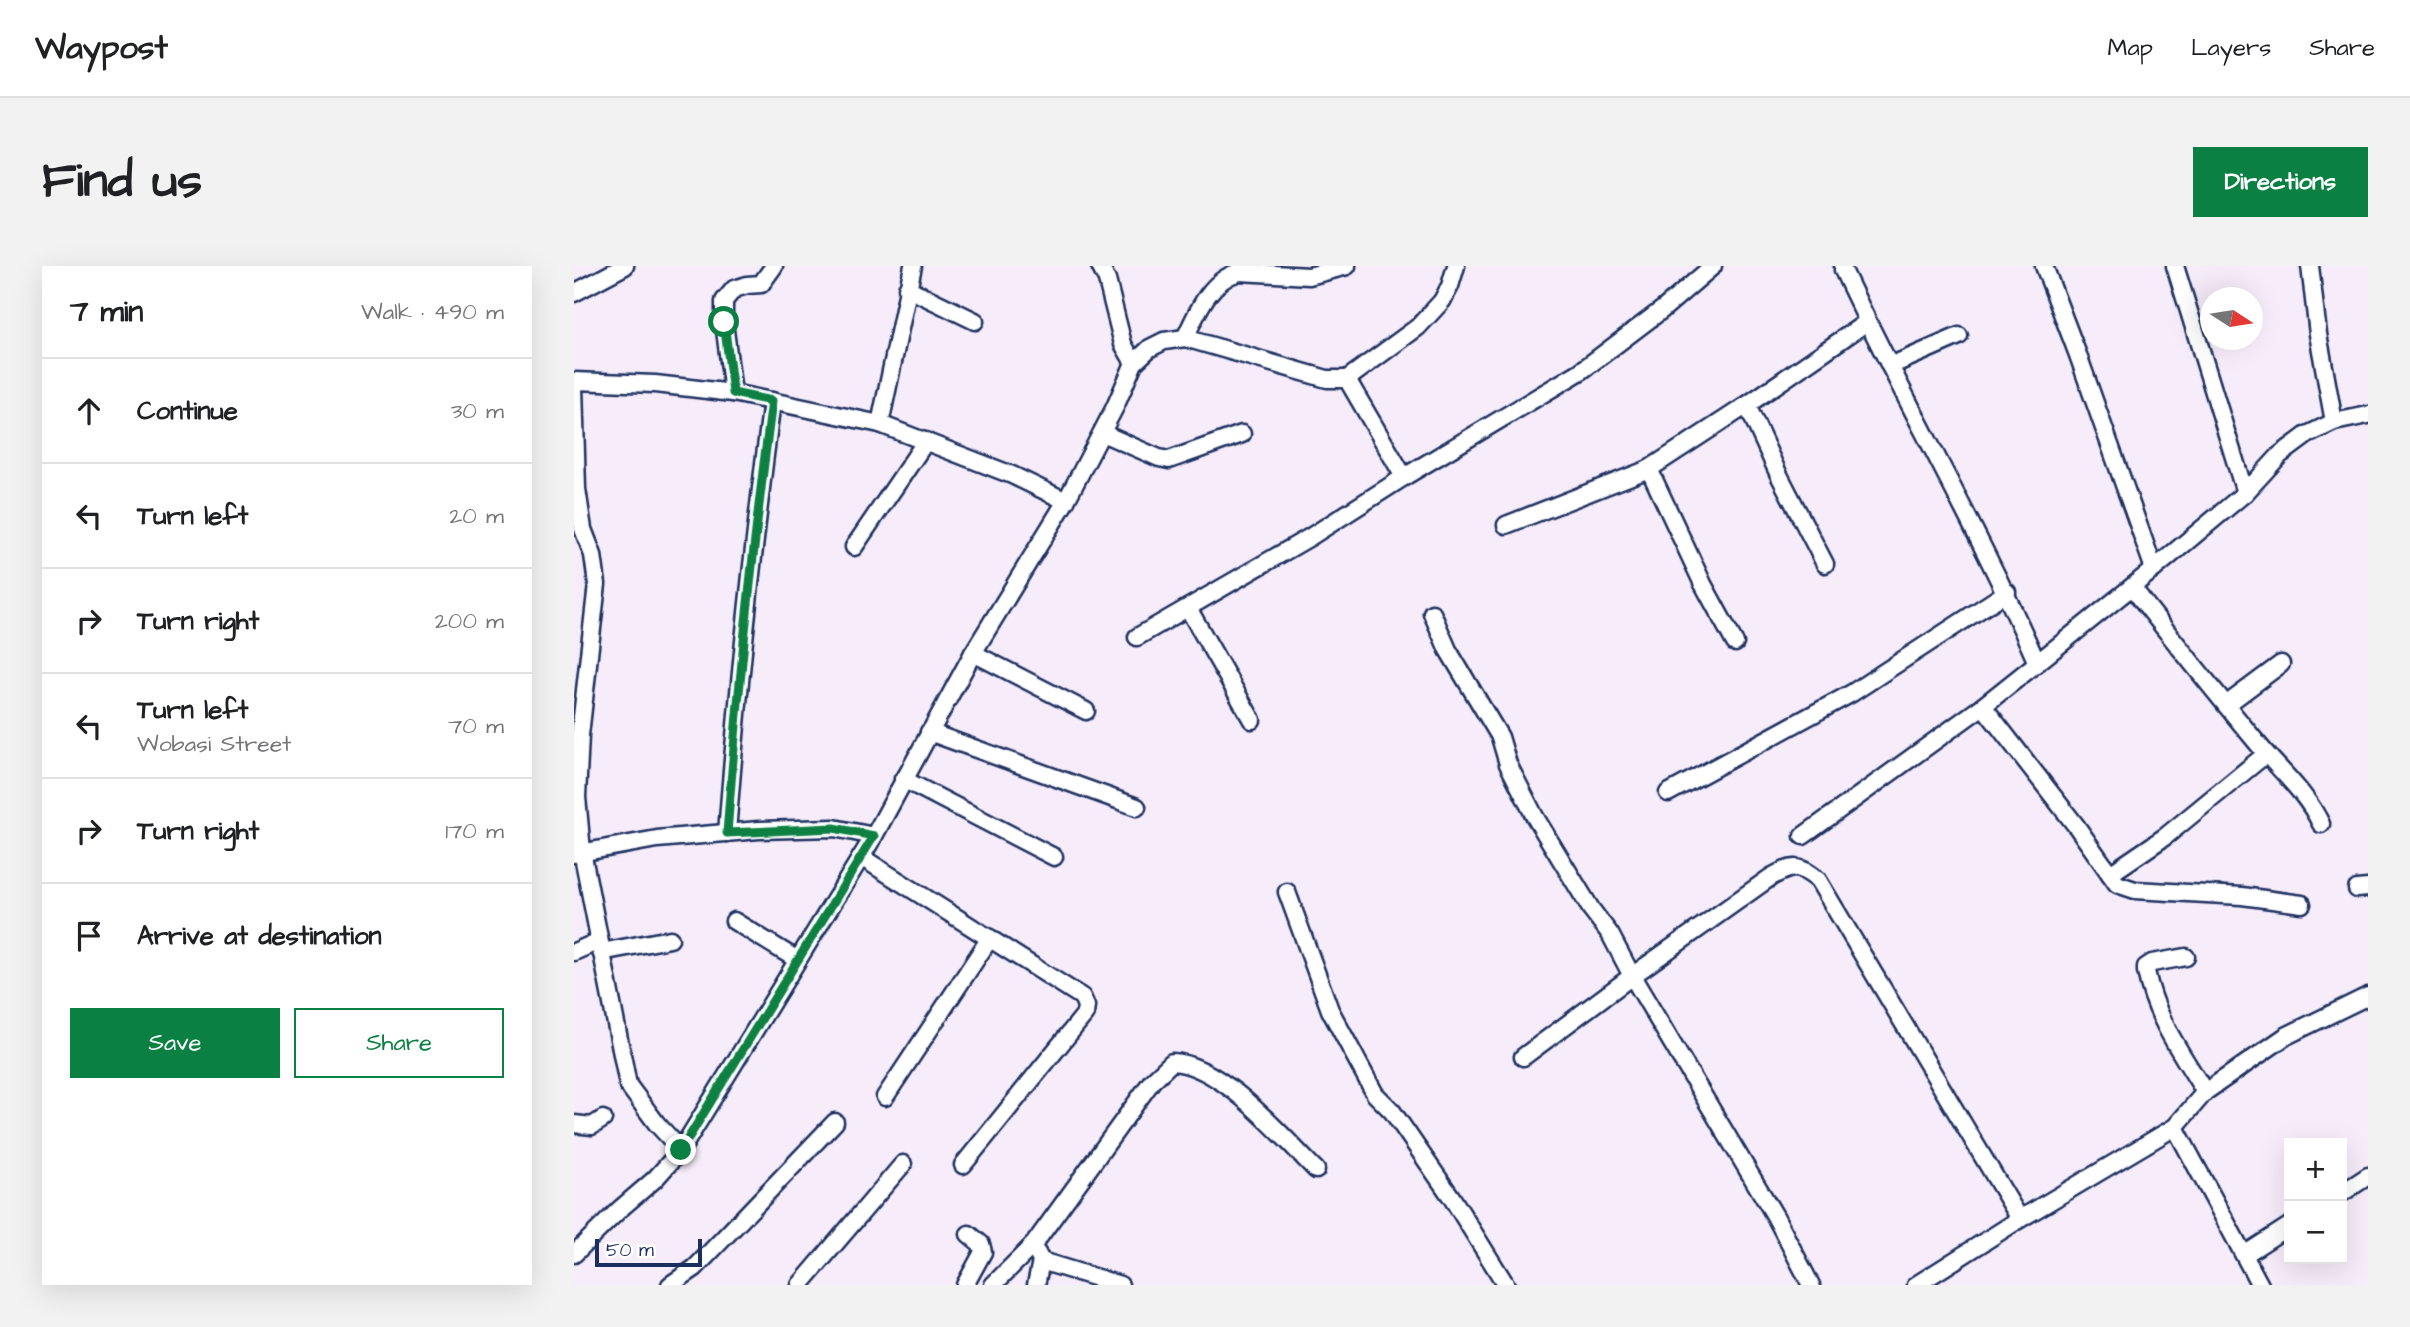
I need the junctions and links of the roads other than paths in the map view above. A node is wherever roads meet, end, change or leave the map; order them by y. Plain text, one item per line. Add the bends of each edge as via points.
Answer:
1 (625, 266) edge
2 (774, 266) edge
3 (913, 266) edge
4 (1100, 266) edge
5 (1347, 266) edge
6 (1456, 266) edge
7 (1713, 266) edge
8 (1843, 266) edge
9 (2044, 266) edge
10 (2175, 266) edge
11 (2310, 266) edge
12 (907, 288) junction
13 (574, 293) edge
14 (975, 321) dead end
15 (1867, 322) junction
16 (1959, 336) dead end
17 (1185, 338) junction
18 (1134, 363) junction
19 (1890, 366) junction
20 (1347, 379) junction
21 (574, 384) edge
22 (733, 393) junction
23 (772, 401) junction
24 (1747, 405) junction
25 (2368, 415) edge
26 (2334, 422) junction
27 (880, 424) junction
28 (1102, 433) junction
29 (1242, 434) dead end
30 (926, 441) junction
31 (1649, 470) junction
32 (1404, 477) junction
33 (2245, 493) junction
34 (1066, 501) junction
35 (1506, 526) dead end
36 (854, 547) dead end
37 (1825, 564) dead end
38 (2154, 569) junction
39 (2132, 587) junction
40 (2007, 592) junction
41 (1188, 608) junction
42 (1432, 613) dead end
43 (1137, 637) dead end
44 (1735, 643) dead end
45 (973, 653) junction
46 (2038, 663) junction
47 (2281, 664) dead end
48 (2226, 705) junction
49 (1983, 706) junction
50 (1086, 711) dead end
51 (1252, 720) dead end
52 (929, 732) junction
53 (577, 735) edge
54 (2266, 754) junction
55 (904, 779) junction
56 (1668, 793) dead end
57 (1137, 807) dead end
58 (2321, 824) dead end
59 (727, 833) junction
60 (874, 836) junction
61 (1803, 836) dead end
62 (578, 853) edge
63 (861, 857) junction
64 (1054, 857) dead end
65 (2110, 874) junction
66 (1287, 892) dead end
67 (2302, 904) dead end
68 (734, 921) dead end
69 (990, 937) junction
70 (670, 939) dead end
71 (600, 947) junction
72 (574, 952) edge
73 (2186, 957) dead end
74 (796, 959) junction
75 (1632, 976) junction
76 (2368, 996) edge
77 (1523, 1057) dead end
78 (2205, 1092) junction
79 (885, 1097) dead end
80 (603, 1119) dead end
81 (835, 1122) dead end
82 (574, 1124) edge
83 (2175, 1127) junction
84 (681, 1150) junction
85 (903, 1164) dead end
86 (963, 1165) dead end
87 (1316, 1170) dead end
88 (2368, 1176) edge
89 (2347, 1190) edge
90 (2020, 1219) junction
91 (2284, 1229) edge
92 (970, 1234) dead end
93 (1034, 1244) junction
94 (574, 1254) edge
95 (2244, 1255) junction
96 (1041, 1261) junction
97 (670, 1285) edge
98 (800, 1285) edge
99 (965, 1285) edge
100 (993, 1285) edge
101 (1036, 1285) edge
102 (1120, 1285) edge
103 (1506, 1285) edge
104 (1811, 1285) edge
105 (1916, 1285) edge
106 (2260, 1285) edge

1 - 13 street
2 - 22 street via 761,284 734,289 724,302
3 - 12 street
4 - 18 street via 1123,344
5 - 17 street via 1309,276 1228,275 1203,301
6 - 20 street via 1442,301 1418,327
7 - 32 street via 1581,371
8 - 15 street
9 - 38 street
10 - 33 street
11 - 26 street
12 - 14 street
12 - 27 street
15 - 19 street
15 - 24 street
16 - 19 street
17 - 18 street via 1164,341
17 - 20 street via 1326,379
18 - 28 street
19 - 40 street
20 - 32 street
21 - 22 street via 655,384
21 - 53 street via 577,489 597,584
22 - 23 street
23 - 27 street
23 - 59 street via 739,677
24 - 31 street
24 - 37 street
25 - 26 street
26 - 33 street via 2280,455
27 - 30 street
28 - 29 street via 1170,460
28 - 34 street
30 - 34 street
30 - 36 street
31 - 35 street
31 - 44 street
32 - 41 street
33 - 38 street
34 - 45 street
38 - 39 street
39 - 46 street
39 - 48 street
40 - 46 street
40 - 56 street via 1852,693
41 - 43 street
41 - 51 street
42 - 75 street via 1448,650 1500,737 1535,817
45 - 50 street
45 - 52 street
46 - 49 street
47 - 48 street
48 - 54 street
49 - 61 street
49 - 65 street
52 - 55 street
52 - 57 street
53 - 62 street
54 - 58 street via 2312,805
54 - 65 street
55 - 60 street
55 - 64 street
59 - 60 street via 834,828
59 - 62 street
60 - 63 street
62 - 71 street
63 - 69 street
63 - 74 street
65 - 67 street via 2118,884 2135,890
66 - 103 street via 1329,1010 1375,1094 1392,1111 1452,1198
68 - 74 street
69 - 79 street
69 - 86 street via 1082,997 1086,1006 1085,1014
70 - 71 street
71 - 72 street
71 - 84 street via 628,1085
73 - 78 street via 2152,963 2146,971 2151,997 2169,1035
74 - 84 street
75 - 77 street
75 - 90 street via 1771,877 1789,867 1803,868 1818,880
75 - 104 street
76 - 78 street via 2286,1036
78 - 83 street
80 - 82 street via 592,1126
81 - 97 street via 695,1268
83 - 90 street
83 - 95 street
84 - 94 street
85 - 98 street
87 - 93 street via 1250,1104 1203,1070 1172,1062 1152,1081
88 - 89 street
90 - 105 street
91 - 95 street
92 - 99 street via 983,1252
93 - 96 street
93 - 100 street
95 - 106 street
96 - 101 street
96 - 102 street

